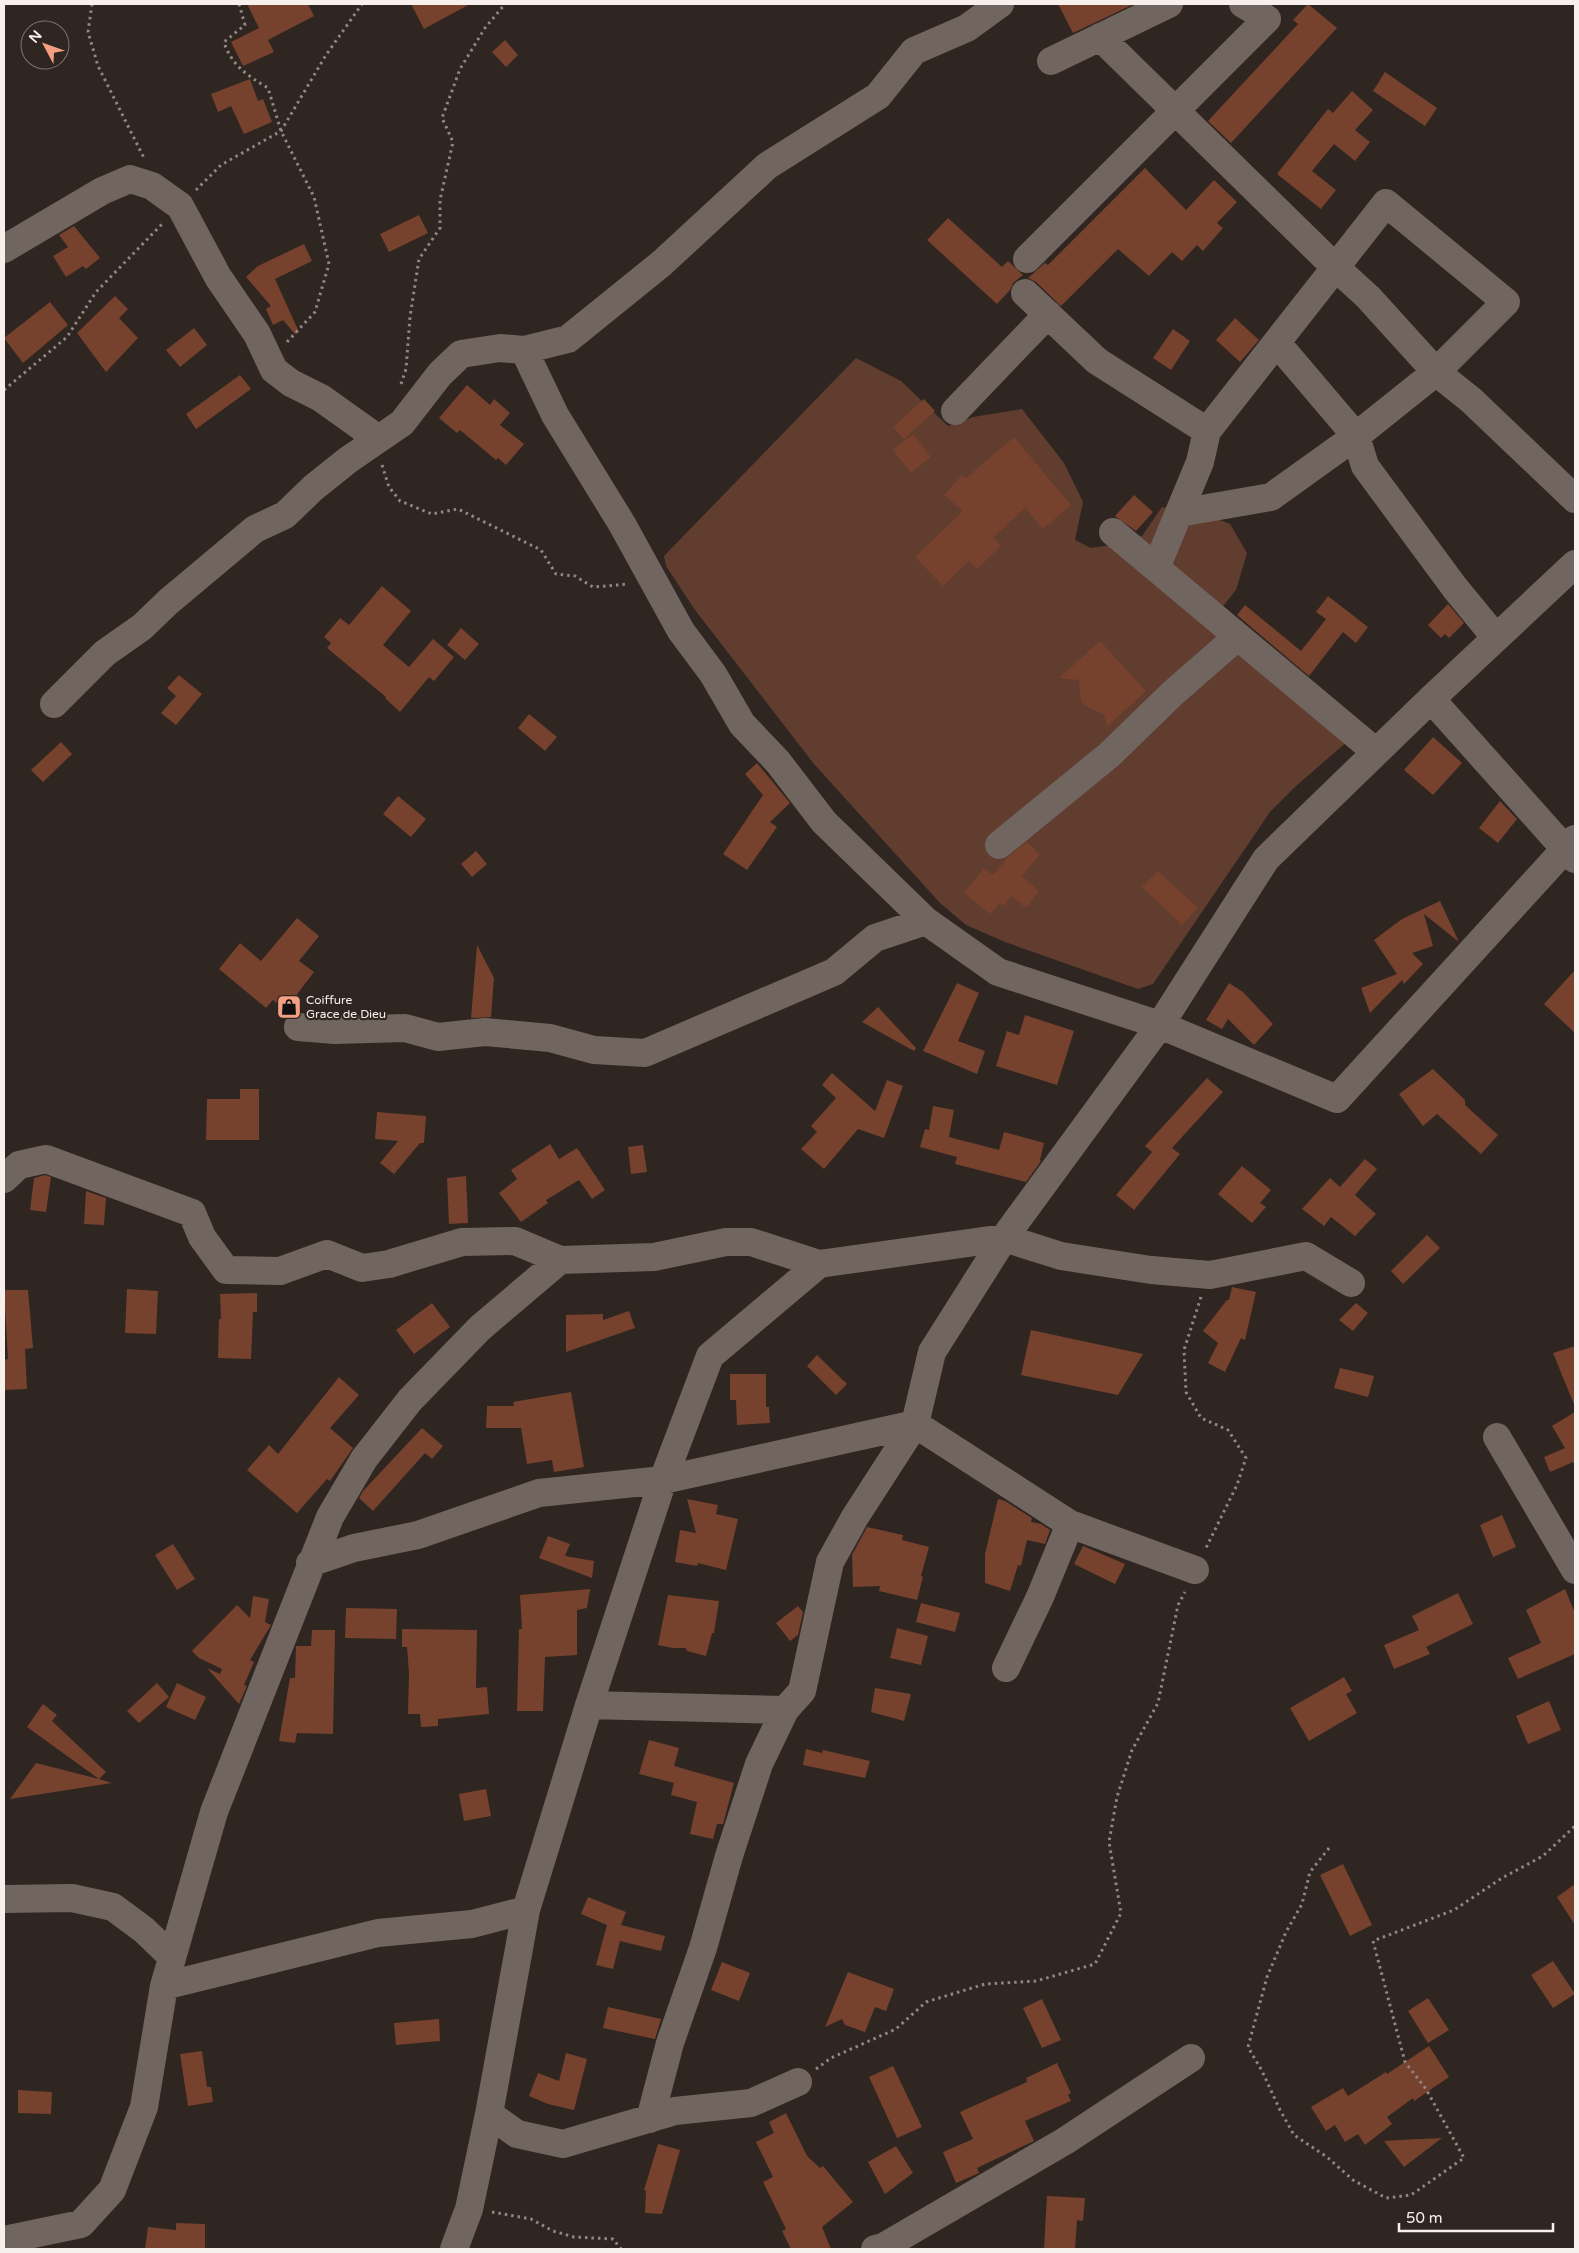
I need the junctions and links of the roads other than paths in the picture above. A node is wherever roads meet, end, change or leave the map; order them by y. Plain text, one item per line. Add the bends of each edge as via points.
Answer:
1 (1000, 4) edge
2 (1169, 4) edge
3 (1243, 4) edge
4 (1100, 38) junction
5 (1051, 61) dead end
6 (1175, 112) junction
7 (4, 249) edge
8 (1026, 259) dead end
9 (1335, 267) junction
10 (1025, 293) dead end
11 (1048, 314) junction
12 (1277, 343) junction
13 (524, 350) junction
14 (1436, 372) junction
15 (955, 411) dead end
16 (1207, 431) junction
17 (1356, 436) junction
18 (377, 438) junction
19 (1575, 499) edge
20 (1179, 513) junction
21 (1113, 532) dead end
22 (1575, 564) edge
23 (1156, 568) junction
24 (1237, 637) junction
25 (1496, 638) junction
26 (1431, 699) junction
27 (54, 704) dead end
28 (1376, 752) junction
29 (999, 845) dead end
30 (1572, 849) edge
31 (926, 921) junction
32 (1160, 1025) junction
33 (298, 1027) dead end
34 (4, 1179) edge
35 (1004, 1238) junction
36 (560, 1260) junction
37 (819, 1264) junction
38 (1351, 1283) dead end
39 (915, 1424) junction
40 (1497, 1437) dead end
41 (663, 1480) junction
42 (1070, 1524) junction
43 (310, 1563) junction
44 (1195, 1570) road end
45 (1575, 1570) edge
46 (1006, 1668) dead end
47 (590, 1705) junction
48 (785, 1710) junction
49 (4, 1899) edge
50 (526, 1910) junction
51 (172, 1957) junction
52 (164, 1986) junction
53 (1191, 2058) dead end
54 (798, 2082) road end
55 (489, 2114) junction
56 (650, 2120) junction
57 (4, 2240) edge
58 (454, 2249) edge
59 (881, 2249) edge

1 - 13 street via 967,28 914,51 878,96 767,166 662,263 568,339
2 - 4 street
3 - 6 street via 1267,19
4 - 5 street
4 - 6 street
6 - 8 street
6 - 9 street
7 - 18 street via 130,179 152,186 180,206 218,277 257,334 274,370 291,384 321,398
9 - 12 street
9 - 14 street via 1368,297
9 - 14 street via 1386,203 1506,302
10 - 11 street
11 - 15 street
11 - 16 street via 1097,361
12 - 16 street
12 - 17 street
13 - 18 street via 500,348 460,354 402,423
13 - 31 street via 555,415 681,631 713,674 742,724 778,762 824,822
14 - 17 street
14 - 19 street via 1471,400
16 - 20 street via 1200,462
17 - 20 street via 1271,497
17 - 25 street via 1365,466
18 - 27 street via 284,515 255,529 142,627 105,653
20 - 23 street
21 - 23 street
22 - 25 street
23 - 24 street
24 - 28 street
24 - 29 street via 1172,692 1109,755
25 - 26 street
26 - 28 street
26 - 30 street
28 - 32 street via 1266,859
30 - 32 street via 1337,1099
31 - 32 street via 998,972
31 - 33 street via 875,938 834,972 645,1054 594,1050 550,1038 485,1032 438,1037 405,1028 335,1030
32 - 35 street
34 - 36 street via 19,1165 46,1160 192,1213 202,1237 226,1270 280,1271 327,1254 362,1268 389,1264 462,1242 515,1241
35 - 37 street
35 - 38 street via 1061,1256 1151,1270 1210,1275 1306,1256
35 - 39 street via 932,1352
36 - 37 street via 654,1257 726,1242 751,1242
36 - 43 street via 480,1328 410,1400 364,1459 330,1517
37 - 41 street via 710,1356
39 - 41 street
39 - 42 street
39 - 48 street via 830,1562 802,1691
40 - 45 street
41 - 43 street via 539,1493 418,1535 354,1548
41 - 47 street
42 - 44 street
42 - 46 street
43 - 51 street via 214,1812
47 - 48 street
47 - 50 street
48 - 56 street via 759,1764 703,1948 670,2043
49 - 51 street via 72,1898 113,1907
50 - 52 street via 472,1924 378,1933
50 - 55 street
51 - 52 street
52 - 57 street via 144,2107 112,2190 81,2224
53 - 59 street via 1065,2141
54 - 56 street via 751,2103 675,2111
55 - 56 street via 517,2134 563,2144
55 - 58 street via 469,2209

